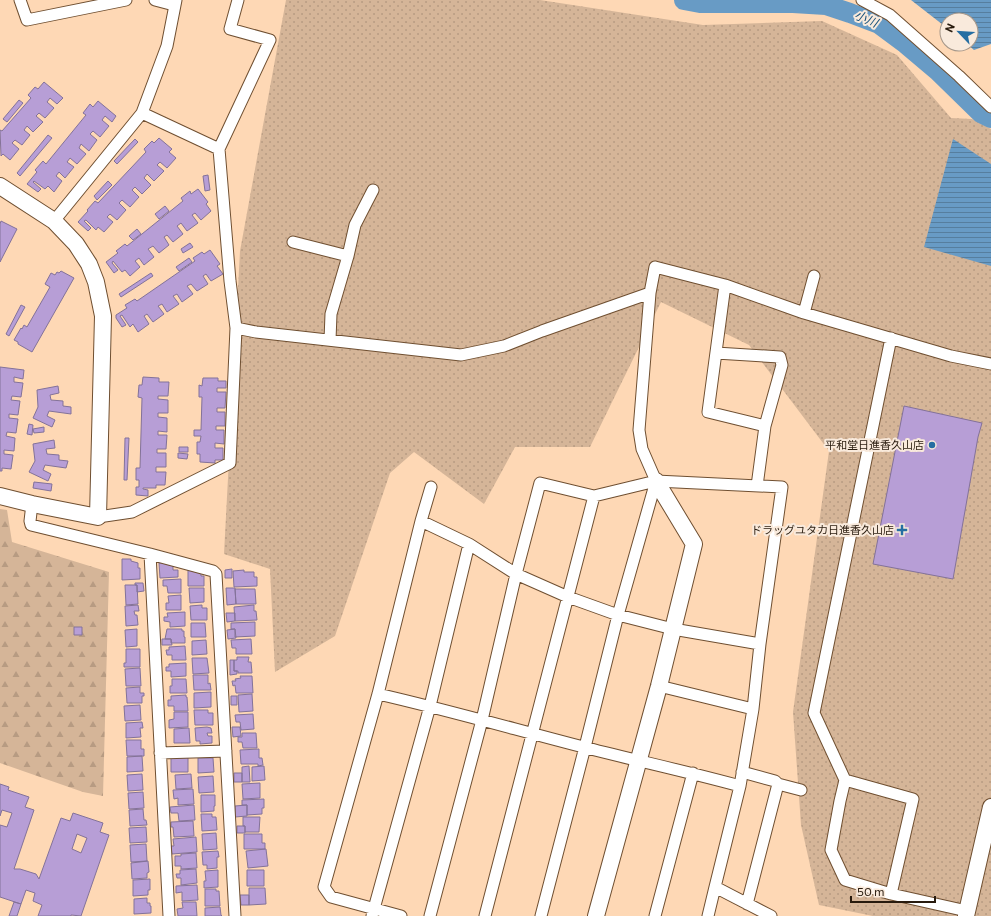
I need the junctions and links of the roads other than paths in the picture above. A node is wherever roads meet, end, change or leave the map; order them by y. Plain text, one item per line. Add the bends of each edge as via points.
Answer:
1 (20, 0) edge
2 (126, 0) edge
3 (155, 0) edge
4 (238, 0) edge
5 (862, 0) edge
6 (175, 2) edge
7 (991, 108) edge
8 (142, 113) junction
9 (219, 149) junction
10 (0, 186) edge
11 (373, 190) dead end
12 (54, 221) junction
13 (293, 242) dead end
14 (348, 256) junction
15 (814, 276) dead end
16 (726, 285) junction
17 (650, 293) junction
18 (804, 313) junction
19 (236, 328) junction
20 (891, 338) junction
21 (330, 340) junction
22 (716, 353) junction
23 (991, 364) edge
24 (765, 426) junction
25 (656, 481) junction
26 (757, 486) junction
27 (431, 487) dead end
28 (0, 496) edge
29 (594, 496) junction
30 (32, 504) junction
31 (98, 517) junction
32 (421, 521) junction
33 (469, 544) junction
34 (150, 554) junction
35 (516, 574) junction
36 (568, 597) junction
37 (618, 615) junction
38 (673, 629) junction
39 (760, 644) junction
40 (658, 686) junction
41 (378, 694) junction
42 (430, 706) junction
43 (753, 709) junction
44 (482, 720) junction
45 (533, 733) junction
46 (585, 747) junction
47 (226, 751) junction
48 (160, 753) junction
49 (638, 761) junction
50 (742, 772) junction
51 (693, 773) junction
52 (845, 780) junction
53 (778, 784) junction
54 (740, 786) junction
55 (801, 790) dead end
56 (991, 807) edge
57 (715, 887) junction
58 (891, 894) junction
59 (747, 904) junction
60 (373, 912) edge
61 (966, 913) edge
62 (768, 915) edge
63 (169, 916) edge
64 (235, 916) edge
65 (401, 916) edge
66 (430, 916) edge
67 (485, 916) edge
68 (541, 916) edge
69 (596, 916) edge
70 (656, 916) edge
71 (708, 916) edge

1 - 2 street via 27,20
3 - 6 street
4 - 9 street via 230,29 270,40
5 - 7 street via 890,15 954,71
6 - 8 street via 166,46
8 - 9 street
8 - 12 street
9 - 19 street
10 - 12 street
11 - 14 street via 355,225
12 - 31 street via 76,244 89,264 96,282 103,316
13 - 14 street
14 - 21 street via 331,314
15 - 18 street
16 - 17 street via 655,267
16 - 18 street
16 - 22 street
17 - 21 street via 504,346 461,355
17 - 25 street via 639,430 642,449
18 - 20 street
19 - 21 street
19 - 31 street via 230,463 132,512
20 - 23 street via 951,356
20 - 52 street via 814,713
22 - 24 street via 708,412
22 - 24 street via 780,357 782,365
24 - 26 street
25 - 26 street
25 - 29 street
25 - 37 street
25 - 38 street via 694,544
26 - 39 street via 782,487
27 - 32 street
28 - 30 street
29 - 35 street via 540,483
29 - 36 street
30 - 31 street
30 - 34 street via 31,525
32 - 33 street
32 - 41 street
33 - 35 street
33 - 42 street
34 - 47 street via 213,571 216,574
34 - 48 street
35 - 36 street
35 - 44 street
36 - 37 street
36 - 45 street
37 - 38 street
37 - 46 street
38 - 39 street
38 - 40 street
39 - 43 street
40 - 43 street
40 - 49 street
41 - 42 street
41 - 60 street via 324,887 331,897
42 - 44 street
42 - 60 street
43 - 50 street
44 - 45 street
44 - 66 street
45 - 46 street
45 - 67 street
46 - 49 street
46 - 68 street
47 - 48 street
47 - 64 street
48 - 63 street
49 - 51 street
49 - 69 street
50 - 53 street
50 - 54 street
51 - 54 street
51 - 70 street
52 - 58 street via 831,850 845,880
52 - 58 street via 913,799
53 - 55 street
53 - 59 street
54 - 57 street
56 - 61 street
57 - 59 street
57 - 71 street
58 - 61 street
59 - 62 street
60 - 65 street

